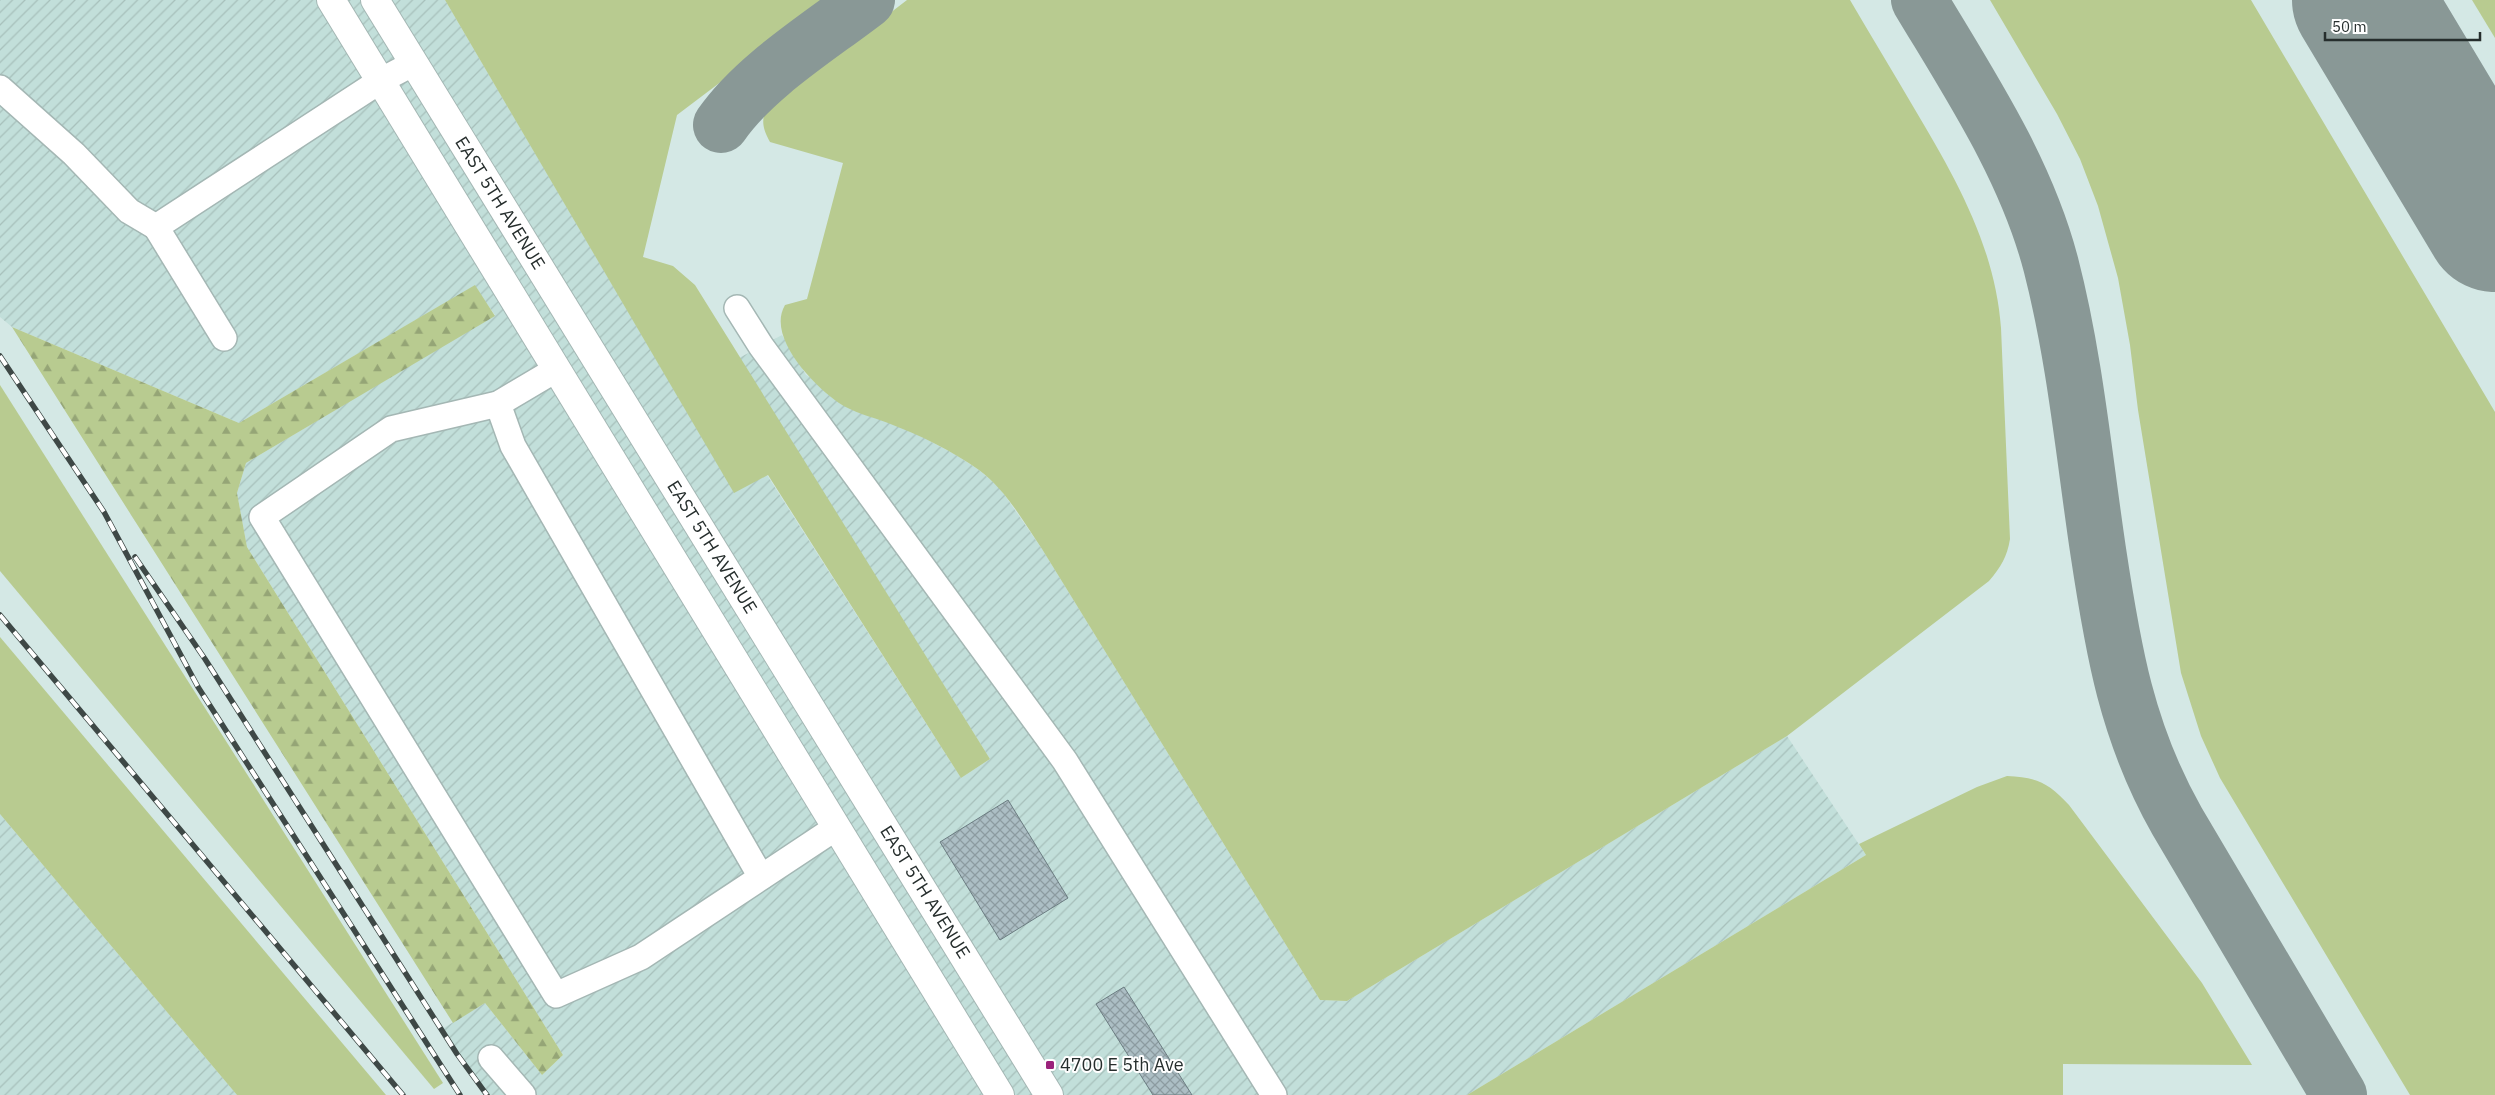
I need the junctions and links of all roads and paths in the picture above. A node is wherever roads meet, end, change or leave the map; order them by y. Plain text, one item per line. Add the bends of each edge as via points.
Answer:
1 (331, 0) edge
2 (375, 0) edge
3 (414, 64) junction
4 (380, 81) junction
5 (0, 88) edge
6 (156, 227) junction
7 (737, 308) dead end
8 (224, 338) dead end
9 (557, 369) junction
10 (498, 404) junction
11 (837, 827) junction
12 (761, 877) junction
13 (491, 1058) dead end
14 (522, 1095) edge
15 (1000, 1095) edge
16 (1050, 1095) edge
17 (1274, 1095) edge

1 - 4 main road
2 - 3 main road, EAST 5TH AVENUE
3 - 4 lane
3 - 16 main road, EAST 5TH AVENUE
4 - 6 lane
4 - 9 main road
5 - 6 lane via 74,154 129,211
6 - 8 lane
7 - 17 lane via 776,366 1066,761
9 - 10 lane
9 - 11 main road
10 - 12 lane via 513,446
10 - 12 lane via 391,428 262,517 556,995 642,957
11 - 12 lane
11 - 15 main road
13 - 14 lane

